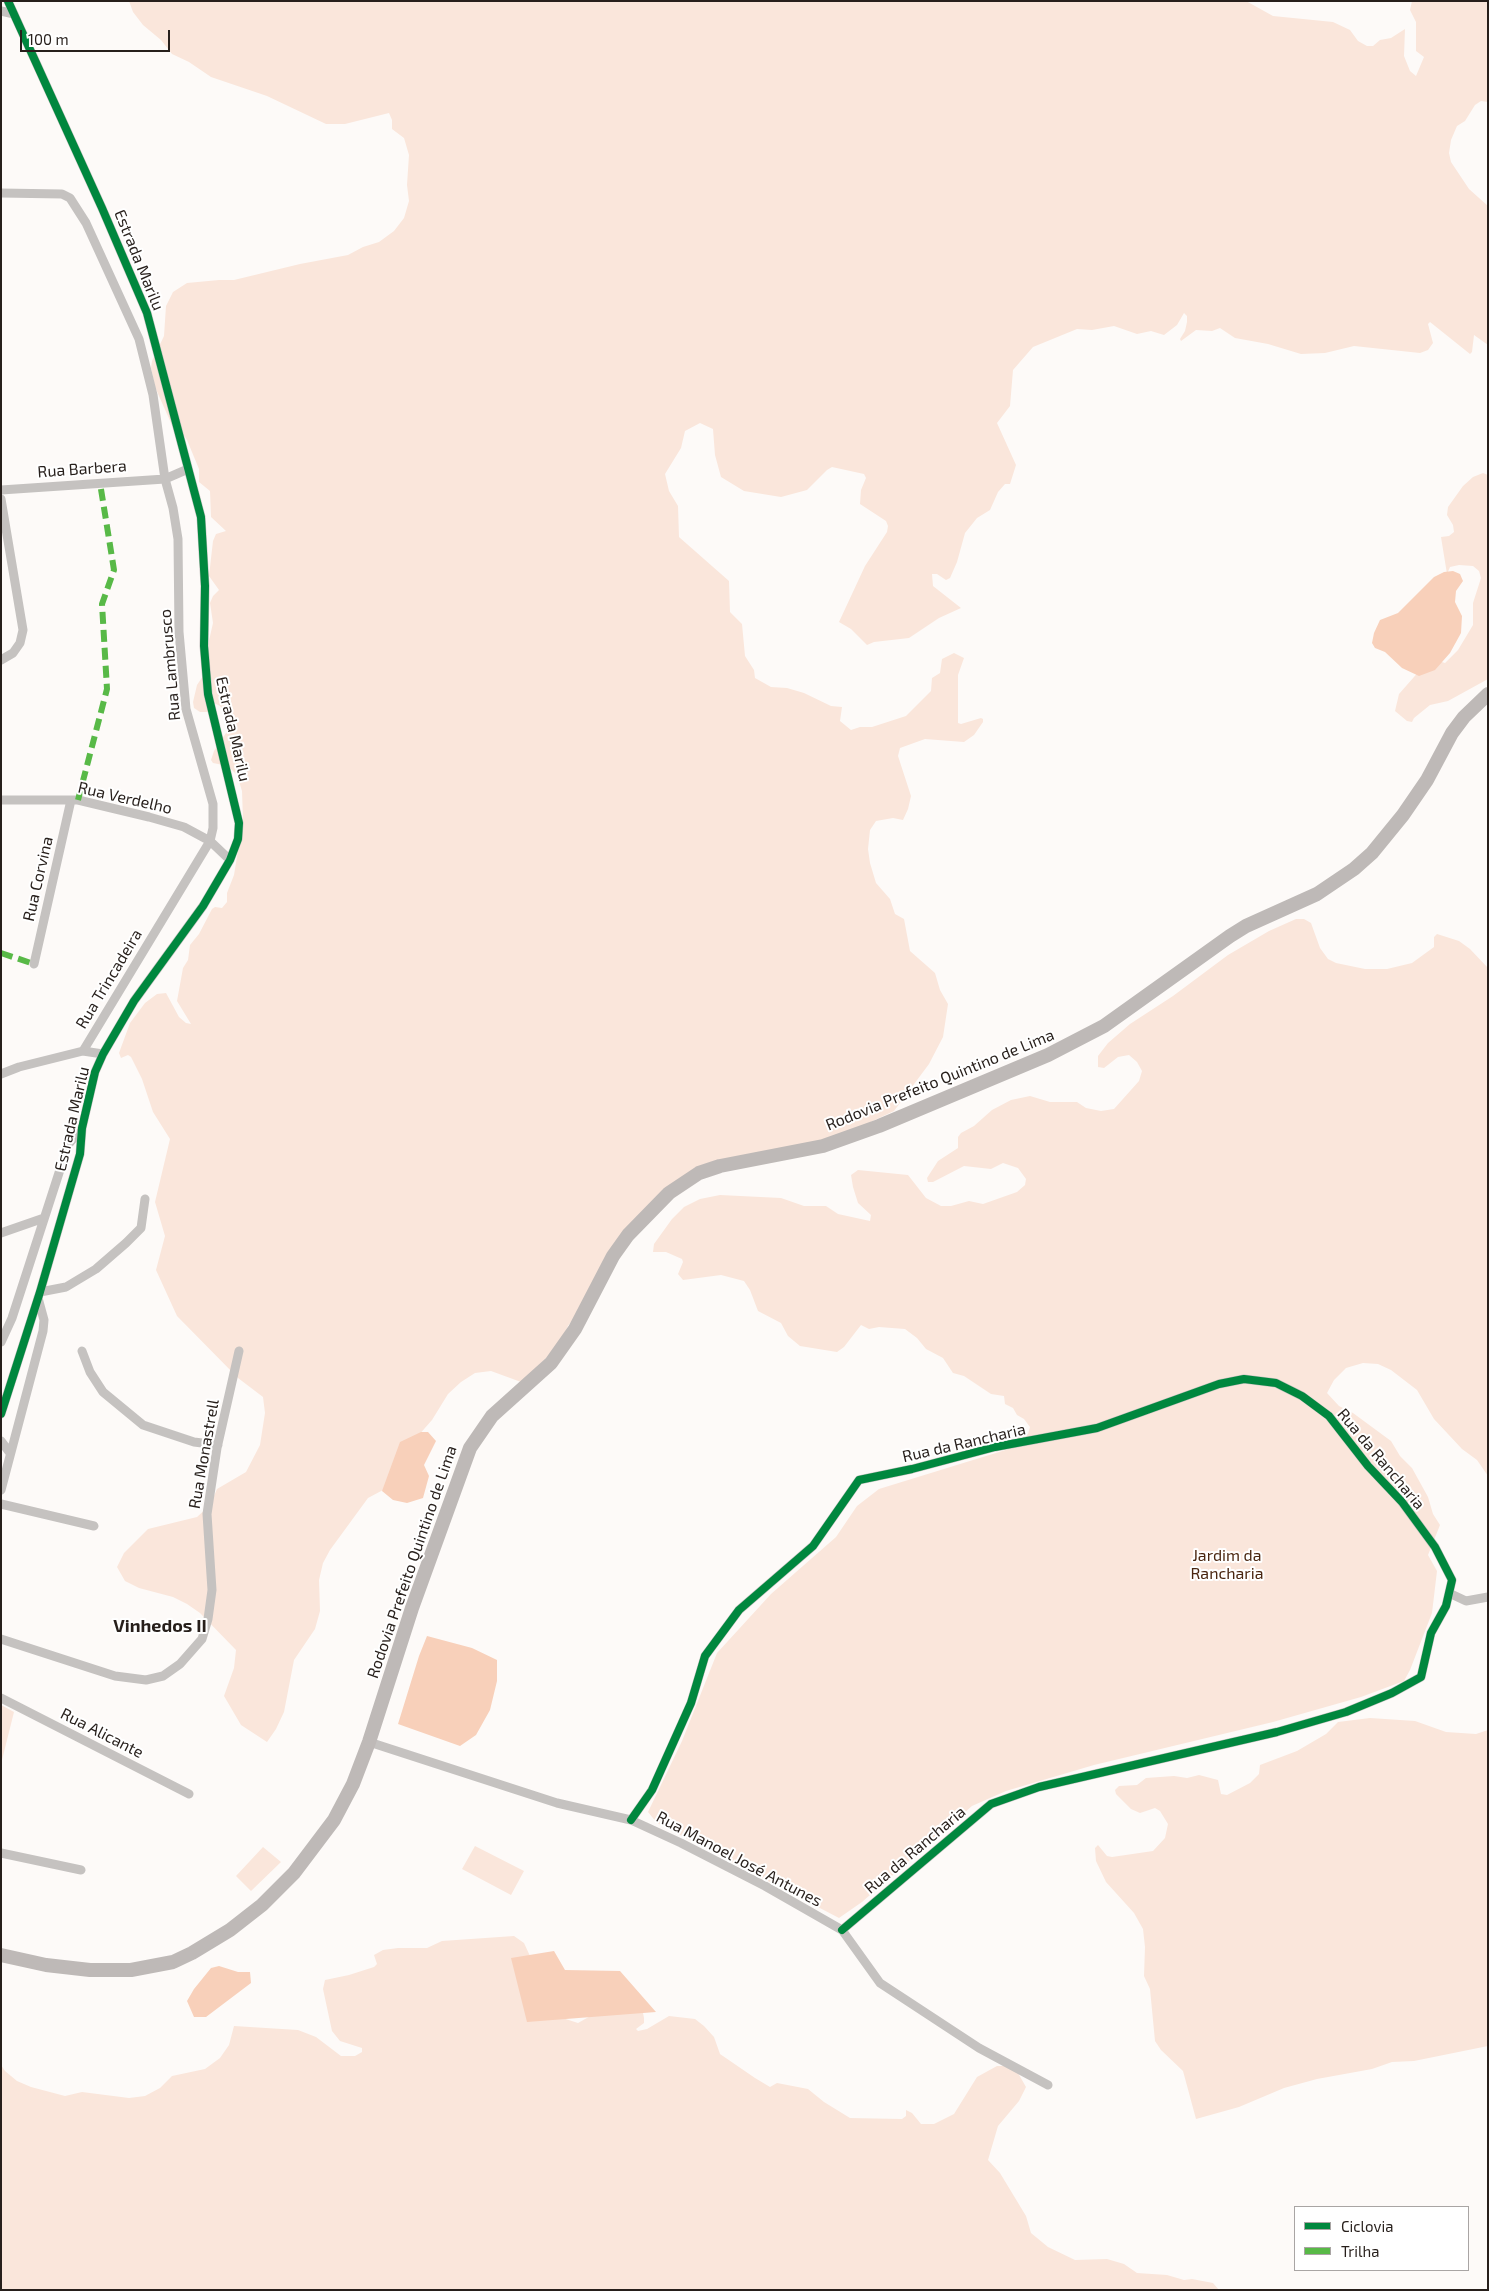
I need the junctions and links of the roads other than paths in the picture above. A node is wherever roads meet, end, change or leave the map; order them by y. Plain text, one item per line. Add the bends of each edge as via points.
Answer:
1 (8, 1) edge
2 (1, 12) edge
3 (14, 14) junction
4 (1, 192) edge
5 (188, 469) junction
6 (165, 479) junction
7 (1, 490) edge
8 (1, 499) edge
9 (1, 660) edge
10 (1488, 694) edge
11 (1, 800) edge
12 (72, 800) junction
13 (210, 841) junction
14 (230, 860) junction
15 (160, 922) joint
16 (34, 964) dead end
17 (83, 1051) junction
18 (103, 1054) junction
19 (1, 1074) edge
20 (82, 1128) junction
21 (145, 1199) dead end
22 (44, 1218) junction
23 (1, 1233) edge
24 (39, 1295) junction
25 (1, 1342) edge
26 (82, 1351) dead end
27 (239, 1351) dead end
28 (1, 1414) edge
29 (1, 1441) edge
30 (218, 1445) junction
31 (10, 1453) junction
32 (1, 1490) edge
33 (1, 1504) edge
34 (94, 1526) dead end
35 (1449, 1593) junction
36 (1488, 1597) edge
37 (1, 1640) edge
38 (1, 1698) edge
39 (369, 1742) junction
40 (189, 1794) dead end
41 (631, 1820) junction
42 (1, 1853) edge
43 (80, 1870) dead end
44 (842, 1930) junction
45 (1, 1955) edge
46 (1048, 2085) dead end

1 - 3 street, Estrada Marilu
2 - 3 street
3 - 5 street, Estrada Marilu via 147,313
4 - 6 street, Rua Lambrusco via 62,194 78,208 139,339 153,395
5 - 6 street, Rua Barbera
5 - 14 street, Estrada Marilu via 202,517 208,694 239,823 238,839
6 - 7 street, Rua Barbera
6 - 13 street, Rua Lambrusco via 174,508 178,539 179,632 186,709 213,804
8 - 9 street via 22,630 20,643 13,653
10 - 39 main road, Rodovia Prefeito Quintino de Lima via 1464,716 1452,733 1403,816 1354,869 1317,894 1230,936 1104,1026 1061,1049 879,1126 823,1146 699,1173 655,1205 613,1256 562,1349 551,1363 492,1416 470,1448 412,1608
11 - 12 street, Rua Verdelho
12 - 13 street, Rua Verdelho via 184,827
12 - 16 street, Rua Corvina
13 - 14 street, Rua Verdelho
13 - 15 street, Rua Lambrusco
14 - 18 street, Estrada Marilu via 203,906 134,1001
15 - 17 street, Rua Trincadeira
17 - 18 street
17 - 19 street
18 - 20 street, Estrada Marilu via 95,1072
20 - 22 street via 68,1145
20 - 24 street, Estrada Marilu via 80,1154
21 - 24 street via 141,1228 120,1248 96,1269 66,1287
22 - 23 street
22 - 25 street via 12,1318
24 - 28 street, Estrada Marilu
24 - 31 street via 44,1320 42,1331
26 - 30 street via 103,1392 143,1424 194,1442
27 - 30 street, Rua Monastrell
29 - 31 street
30 - 37 street, Rua Monastrell via 207,1514 212,1590 208,1619 202,1639 180,1664 163,1676 146,1680 116,1676
31 - 32 street
33 - 34 street
35 - 36 street via 1466,1601
35 - 41 street, Rua da Rancharia via 1452,1580 1435,1546 1402,1502 1368,1466 1329,1416 1302,1396 1276,1383 1244,1379 1219,1384 1097,1428 995,1447 859,1480 813,1546 739,1610 705,1656 680,1730 652,1790
35 - 44 street, Rua da Rancharia via 1446,1606 1431,1633 1421,1677 1392,1693 1277,1732 1039,1787 991,1804
38 - 40 street, Rua Alicante
39 - 41 street, Rua Manoel José Antunes via 557,1802
39 - 45 main road, Rodovia Prefeito Quintino de Lima via 344,1803 310,1854 262,1905 211,1942 173,1962 131,1970 69,1969
41 - 44 street, Rua Manoel José Antunes via 765,1886
42 - 43 street
44 - 46 street, Rua Manoel José Antunes via 880,1983 979,2048

